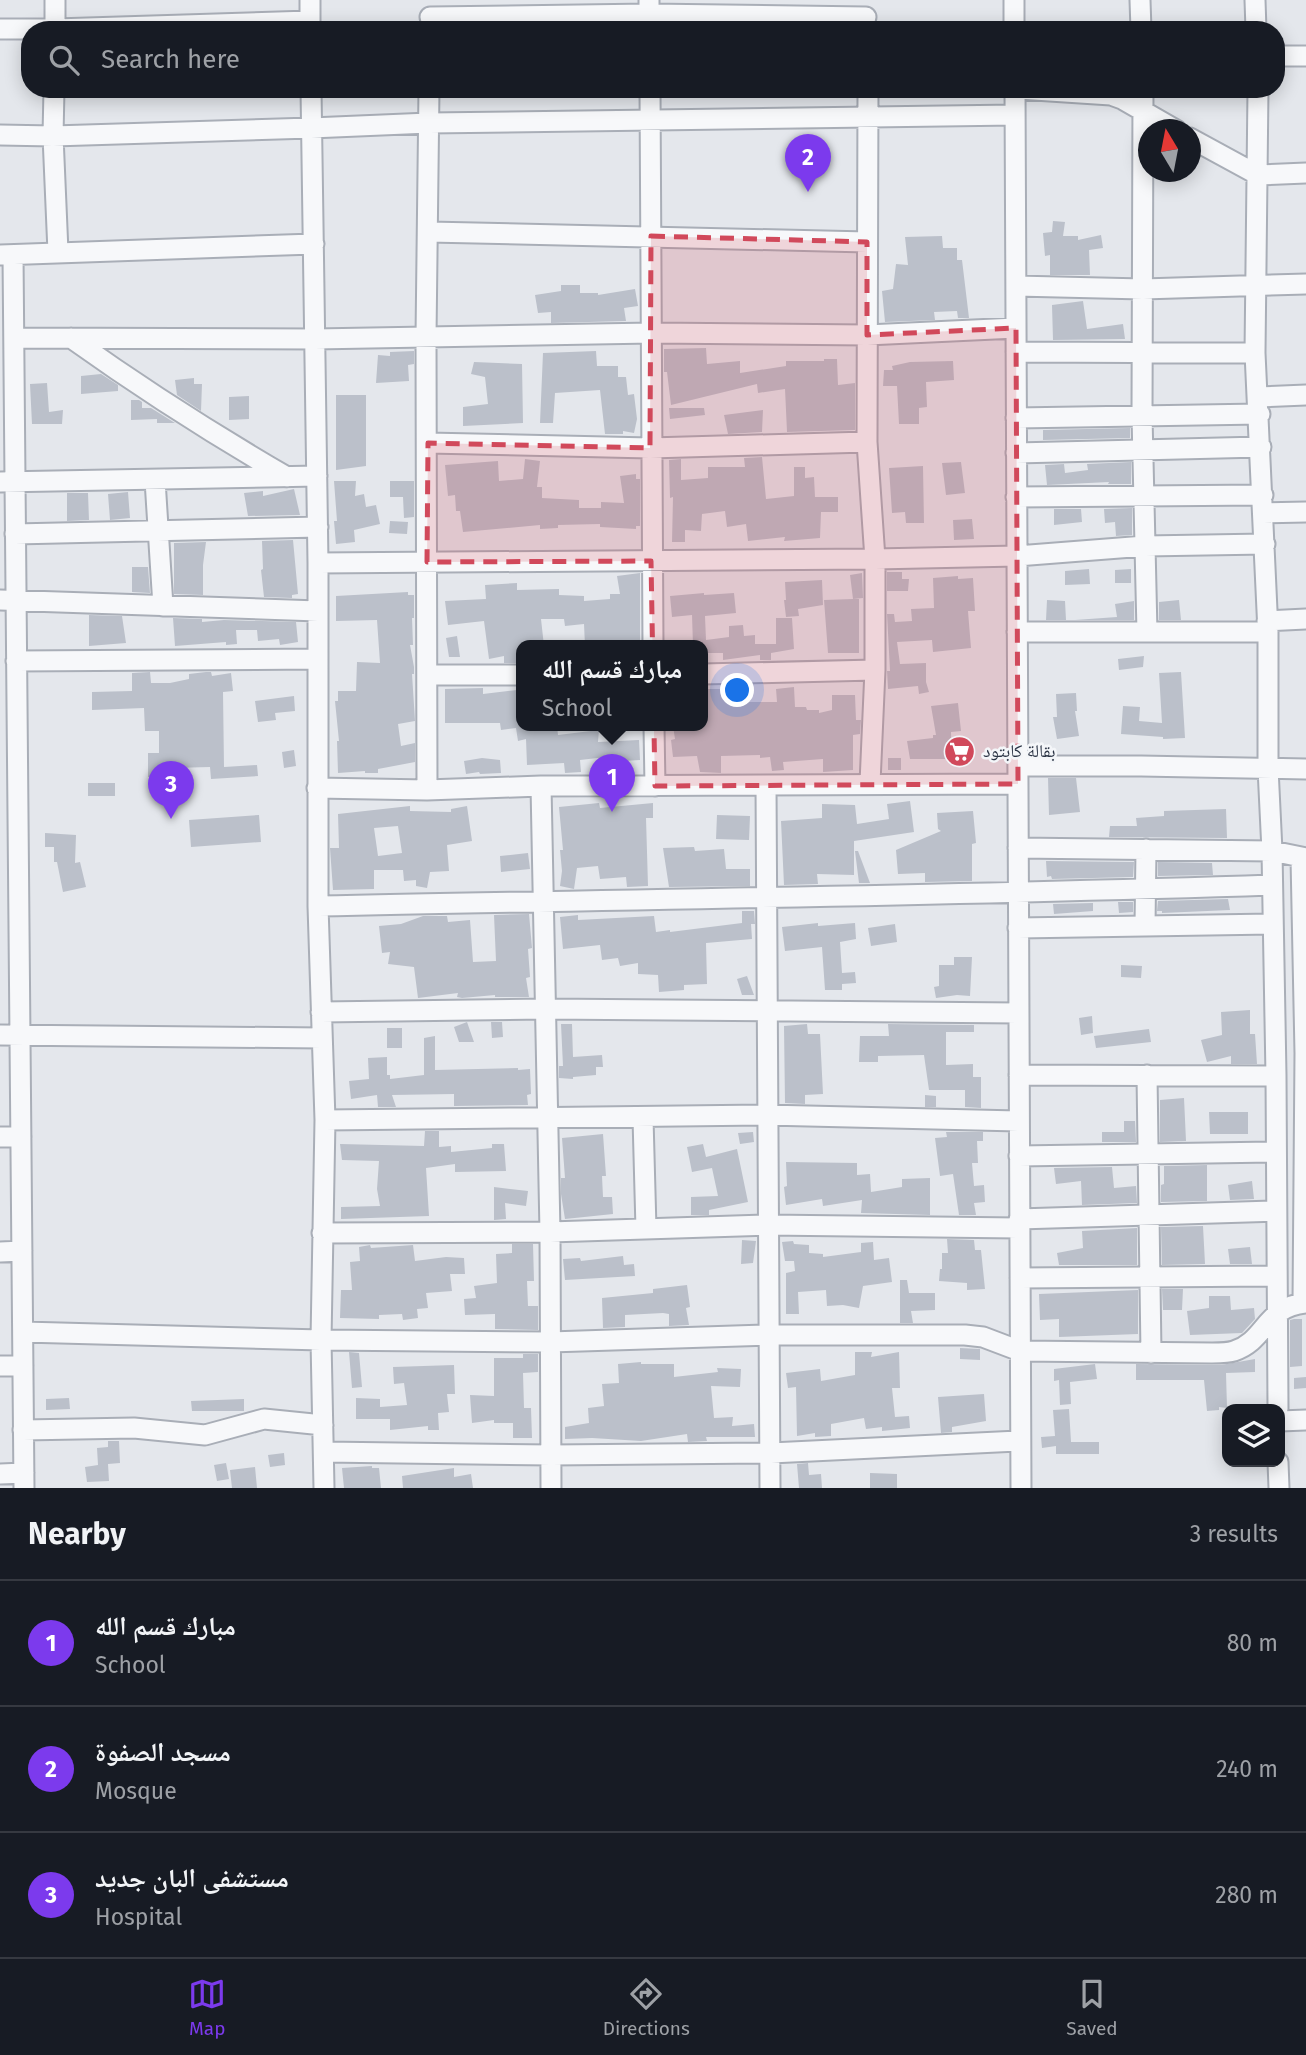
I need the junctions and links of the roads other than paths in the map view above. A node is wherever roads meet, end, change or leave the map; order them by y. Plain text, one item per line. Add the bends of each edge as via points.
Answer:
1 (55, 0) edge
2 (310, 0) edge
3 (1014, 0) edge
4 (1140, 0) edge
5 (1255, 0) edge
6 (649, 15) edge
7 (430, 16) edge
8 (866, 16) edge
9 (55, 21) edge
10 (310, 21) edge
11 (1014, 21) edge
12 (1141, 21) edge
13 (1256, 21) edge
14 (0, 29) edge
15 (21, 29) edge
16 (1285, 56) edge
17 (1306, 56) edge
18 (54, 98) edge
19 (311, 98) edge
20 (429, 98) edge
21 (650, 98) edge
22 (868, 98) edge
23 (1016, 98) edge
24 (1119, 98) edge
25 (1143, 98) edge
26 (1258, 98) edge
27 (1143, 112) junction
28 (1015, 115) junction
29 (869, 116) junction
30 (1156, 119) edge
31 (650, 121) junction
32 (429, 122) junction
33 (311, 128) junction
34 (0, 135) edge
35 (53, 136) junction
36 (1201, 144) edge
37 (1306, 173) edge
38 (1258, 175) junction
39 (429, 232) junction
40 (651, 236) junction
41 (867, 242) junction
42 (314, 244) junction
43 (58, 252) junction
44 (6, 255) edge
45 (1306, 284) edge
46 (1256, 285) junction
47 (1016, 286) junction
48 (1143, 289) junction
49 (1016, 328) junction
50 (652, 333) junction
51 (867, 335) junction
52 (426, 337) junction
53 (13, 338) junction
54 (71, 338) junction
55 (315, 339) junction
56 (1016, 352) junction
57 (1255, 353) junction
58 (1143, 354) junction
59 (1306, 395) edge
60 (1259, 405) junction
61 (1142, 416) junction
62 (1016, 418) junction
63 (867, 442) junction
64 (428, 443) junction
65 (1261, 447) junction
66 (650, 448) junction
67 (1142, 450) junction
68 (1016, 453) junction
69 (317, 476) junction
70 (288, 477) junction
71 (155, 480) junction
72 (8, 482) edge
73 (1143, 496) junction
74 (1016, 498) junction
75 (1263, 504) junction
76 (1306, 512) edge
77 (318, 527) junction
78 (158, 530) junction
79 (15, 534) junction
80 (1265, 544) junction
81 (1145, 546) junction
82 (1017, 556) junction
83 (875, 559) junction
84 (651, 561) junction
85 (427, 562) junction
86 (318, 563) junction
87 (8, 601) edge
88 (163, 606) junction
89 (318, 611) junction
90 (1306, 619) edge
91 (1268, 627) junction
92 (1017, 632) junction
93 (1147, 632) junction
94 (653, 640) edge
95 (318, 659) junction
96 (16, 661) junction
97 (875, 670) junction
98 (708, 674) edge
99 (516, 675) edge
100 (429, 676) junction
101 (8, 708) edge
102 (654, 731) edge
103 (1268, 768) junction
104 (1306, 769) edge
105 (1018, 775) junction
106 (870, 783) junction
107 (766, 785) junction
108 (541, 786) junction
109 (655, 786) junction
110 (317, 788) junction
111 (427, 790) junction
112 (9, 809) edge
113 (1018, 848) junction
114 (1146, 849) junction
115 (1272, 851) junction
116 (1304, 858) edge
117 (1272, 885) junction
118 (1145, 890) junction
119 (1018, 894) junction
120 (767, 896) junction
121 (545, 901) junction
122 (1303, 904) edge
123 (318, 906) junction
124 (9, 922) edge
125 (1273, 924) junction
126 (1145, 925) junction
127 (1018, 928) junction
128 (1304, 929) edge
129 (1304, 969) edge
130 (545, 1009) junction
131 (767, 1010) junction
132 (321, 1012) junction
133 (1018, 1013) junction
134 (10, 1035) edge
135 (1305, 1035) edge
136 (322, 1038) junction
137 (1019, 1075) junction
138 (1147, 1075) junction
139 (1276, 1076) junction
140 (1305, 1098) edge
141 (766, 1115) junction
142 (643, 1118) junction
143 (547, 1119) junction
144 (325, 1121) junction
145 (1019, 1121) junction
146 (0, 1137) edge
147 (21, 1137) junction
148 (1276, 1152) junction
149 (1148, 1154) junction
150 (1019, 1156) junction
151 (1305, 1163) edge
152 (1276, 1211) junction
153 (1149, 1215) junction
154 (1019, 1223) junction
155 (768, 1225) junction
156 (646, 1229) junction
157 (550, 1231) junction
158 (322, 1233) junction
159 (1305, 1238) edge
160 (22, 1251) junction
161 (0, 1252) edge
162 (1276, 1276) junction
163 (1150, 1277) junction
164 (1020, 1278) junction
165 (1304, 1303) edge
166 (1277, 1312) junction
167 (23, 1332) junction
168 (768, 1335) junction
169 (321, 1340) junction
170 (550, 1342) junction
171 (1020, 1351) junction
172 (1151, 1353) junction
173 (0, 1366) edge
174 (23, 1366) junction
175 (1278, 1404) edge
176 (1306, 1420) edge
177 (1285, 1421) edge
178 (323, 1425) junction
179 (23, 1430) junction
180 (1020, 1441) junction
181 (324, 1452) junction
182 (771, 1452) junction
183 (551, 1455) junction
184 (1278, 1467) edge
185 (0, 1474) edge
186 (24, 1480) edge
187 (324, 1488) edge
188 (551, 1488) edge
189 (770, 1488) edge
190 (1021, 1488) edge
191 (1279, 1488) edge

1 - 9 street
2 - 10 street
3 - 11 street
4 - 12 street
5 - 13 street
6 - 7 street
6 - 8 street
14 - 15 street
16 - 17 street
18 - 35 street
19 - 33 street
20 - 32 street
21 - 31 street
22 - 29 street
23 - 28 street
24 - 27 street
25 - 27 street
26 - 38 street
27 - 30 street
27 - 48 street
28 - 29 street
28 - 47 street
29 - 31 street
29 - 41 street
31 - 32 street
31 - 40 street
32 - 33 street
32 - 39 street
33 - 35 street
33 - 42 street
34 - 35 street
35 - 43 street
36 - 38 street
37 - 38 street
38 - 46 street
39 - 40 street
39 - 52 street
40 - 41 street
40 - 50 street
41 - 51 street
42 - 43 street
42 - 55 street
43 - 44 street
44 - 53 street
45 - 46 street
46 - 48 street
46 - 57 street
47 - 48 street
47 - 49 street
48 - 58 street
49 - 51 street
49 - 56 street
50 - 51 street
50 - 52 street
50 - 66 street
51 - 63 street
52 - 55 street
52 - 64 street
53 - 54 street
53 - 72 street
54 - 55 street
54 - 70 street via 144,390
55 - 69 street
56 - 58 street
56 - 62 street
57 - 58 street
57 - 60 street
58 - 61 street
59 - 60 street
60 - 61 street
60 - 65 street
61 - 62 street
61 - 67 street
62 - 68 street
63 - 66 street
63 - 83 street
64 - 66 street
64 - 85 street
65 - 67 street
65 - 75 street
66 - 84 street
67 - 68 street
67 - 73 street
68 - 74 street
69 - 70 street
69 - 77 street
70 - 71 street
71 - 72 street
71 - 78 street
72 - 79 street
73 - 74 street
73 - 75 street
73 - 81 street
74 - 82 street
75 - 76 street
75 - 80 street
77 - 78 street
77 - 86 street
78 - 79 street
78 - 88 street
79 - 87 street
80 - 81 street
80 - 91 street
81 - 82 street
81 - 93 street
82 - 83 street
82 - 92 street
83 - 84 street
83 - 97 street
84 - 85 street
84 - 94 street
85 - 86 street
85 - 100 street
86 - 89 street
87 - 88 street
87 - 96 street
88 - 89 street
89 - 95 street
90 - 91 street
91 - 93 street
91 - 103 street
92 - 93 street
92 - 105 street
95 - 96 street
95 - 110 street
96 - 101 street
97 - 98 street
97 - 106 street
99 - 100 street
100 - 111 street
101 - 112 street
102 - 109 street
103 - 104 street
103 - 105 street
103 - 115 street
105 - 106 street
105 - 113 street
106 - 107 street
107 - 109 street
107 - 120 street
108 - 109 street
108 - 111 street
108 - 121 street
110 - 111 street
110 - 123 street
112 - 124 street
113 - 114 street
113 - 119 street
114 - 115 street
114 - 118 street
115 - 116 street
115 - 117 street
116 - 122 street
117 - 118 street
117 - 125 street
118 - 119 street
118 - 126 street
119 - 120 street
119 - 127 street
120 - 121 street
120 - 131 street
121 - 123 street
121 - 130 street
122 - 128 street
123 - 132 street
124 - 134 street
125 - 126 street
125 - 139 street
126 - 127 street
127 - 133 street
128 - 129 street
129 - 135 street
130 - 131 street
130 - 132 street
130 - 143 street
131 - 133 street
131 - 141 street
132 - 136 street
133 - 137 street
134 - 136 street
134 - 147 street
135 - 140 street
136 - 144 street
137 - 138 street
137 - 145 street
138 - 139 street
138 - 149 street
139 - 148 street
140 - 151 street
141 - 142 street
141 - 145 street
141 - 155 street
142 - 143 street
142 - 156 street
143 - 144 street
143 - 157 street
144 - 158 street
145 - 150 street
146 - 147 street
147 - 160 street
148 - 149 street
148 - 152 street
149 - 150 street
149 - 153 street
150 - 154 street
151 - 159 street
152 - 153 street
152 - 162 street
153 - 154 street
153 - 163 street
154 - 155 street
154 - 164 street
155 - 156 street
155 - 168 street
156 - 157 street
157 - 158 street
157 - 170 street
158 - 169 street
159 - 165 street
160 - 161 street
160 - 167 street
162 - 163 street
162 - 166 street
163 - 164 street
163 - 172 street
164 - 171 street
165 - 166 street
166 - 172 street via 1250,1342 1231,1352
166 - 175 street
167 - 169 street
167 - 174 street
168 - 170 street
168 - 171 street via 974,1335
168 - 182 street
169 - 170 street
169 - 178 street
170 - 183 street
171 - 172 street
171 - 180 street
173 - 174 street
174 - 179 street
176 - 177 street
178 - 179 street via 264,1419 205,1435 134,1428
178 - 181 street
179 - 186 street
180 - 182 street
180 - 190 street
181 - 183 street
181 - 187 street
182 - 183 street
182 - 189 street
183 - 188 street
184 - 191 street
185 - 186 street

